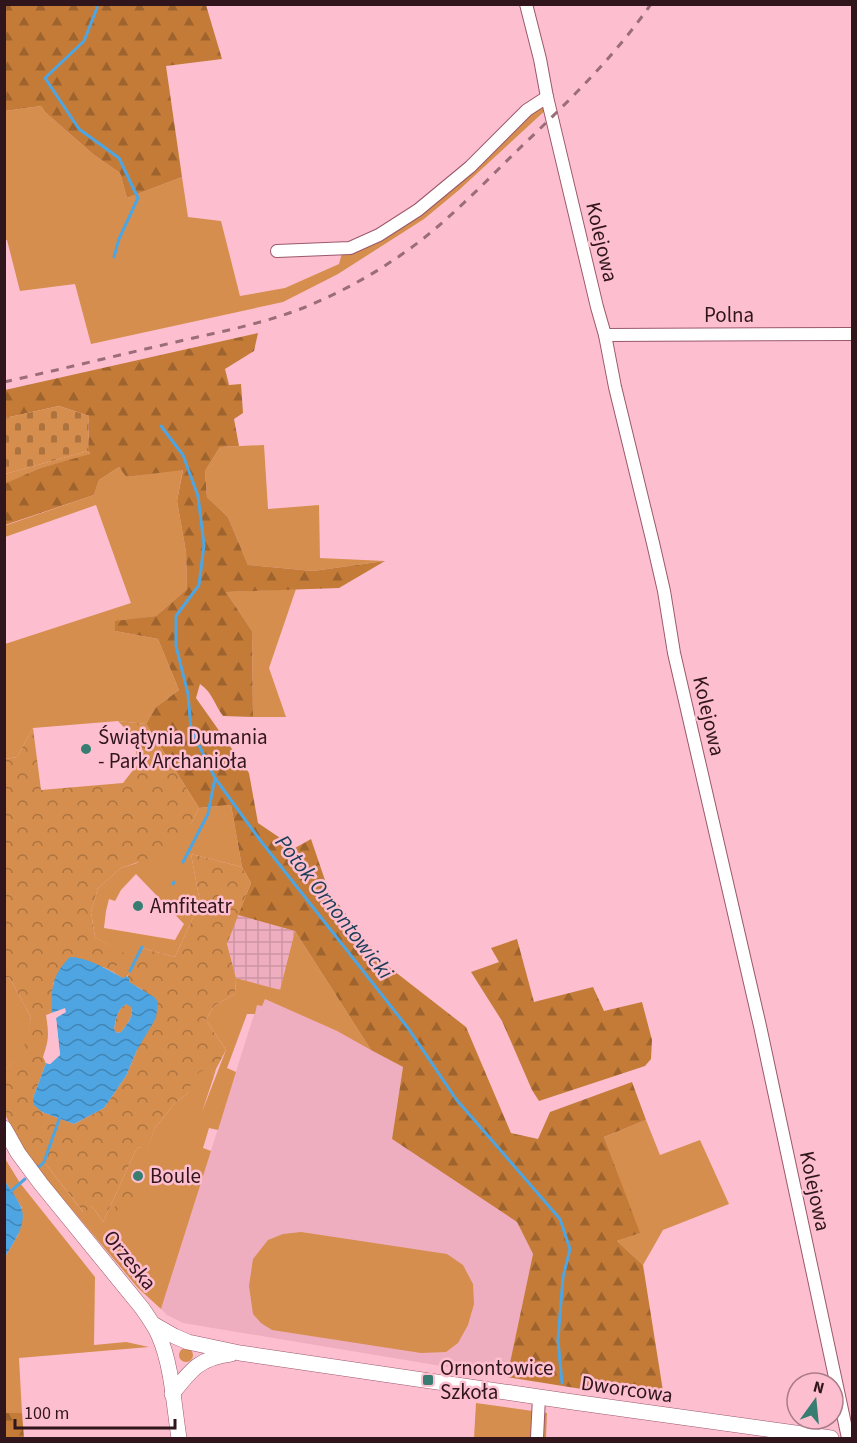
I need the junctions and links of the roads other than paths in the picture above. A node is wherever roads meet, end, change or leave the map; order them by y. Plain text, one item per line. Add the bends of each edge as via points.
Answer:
1 (526, 4) edge
2 (547, 97) junction
3 (277, 251) dead end
4 (852, 334) edge
5 (605, 335) junction
6 (4, 1128) edge
7 (153, 1324) junction
8 (191, 1343) junction
9 (240, 1353) junction
10 (166, 1358) junction
11 (196, 1366) junction
12 (172, 1394) junction
13 (539, 1397) junction
14 (179, 1438) edge
15 (537, 1438) edge
16 (831, 1438) edge
17 (848, 1438) edge

1 - 2 street, Kolejowa
2 - 3 street via 526,110 463,173 418,210 379,235 350,248
2 - 5 street, Kolejowa
4 - 5 street, Polna
5 - 17 street, Kolejowa
6 - 7 street, Orzeska via 41,1184
7 - 8 street, Dworcowa
7 - 10 street, Orzeska
8 - 9 street, Dworcowa
8 - 10 street via 175,1345
8 - 11 street via 200,1350
9 - 11 street, Dworcowa
9 - 13 street, Dworcowa
10 - 11 street via 179,1368
10 - 12 street, Orzeska
11 - 12 street
12 - 14 street, Orzeska
13 - 15 street
13 - 16 street, Dworcowa

